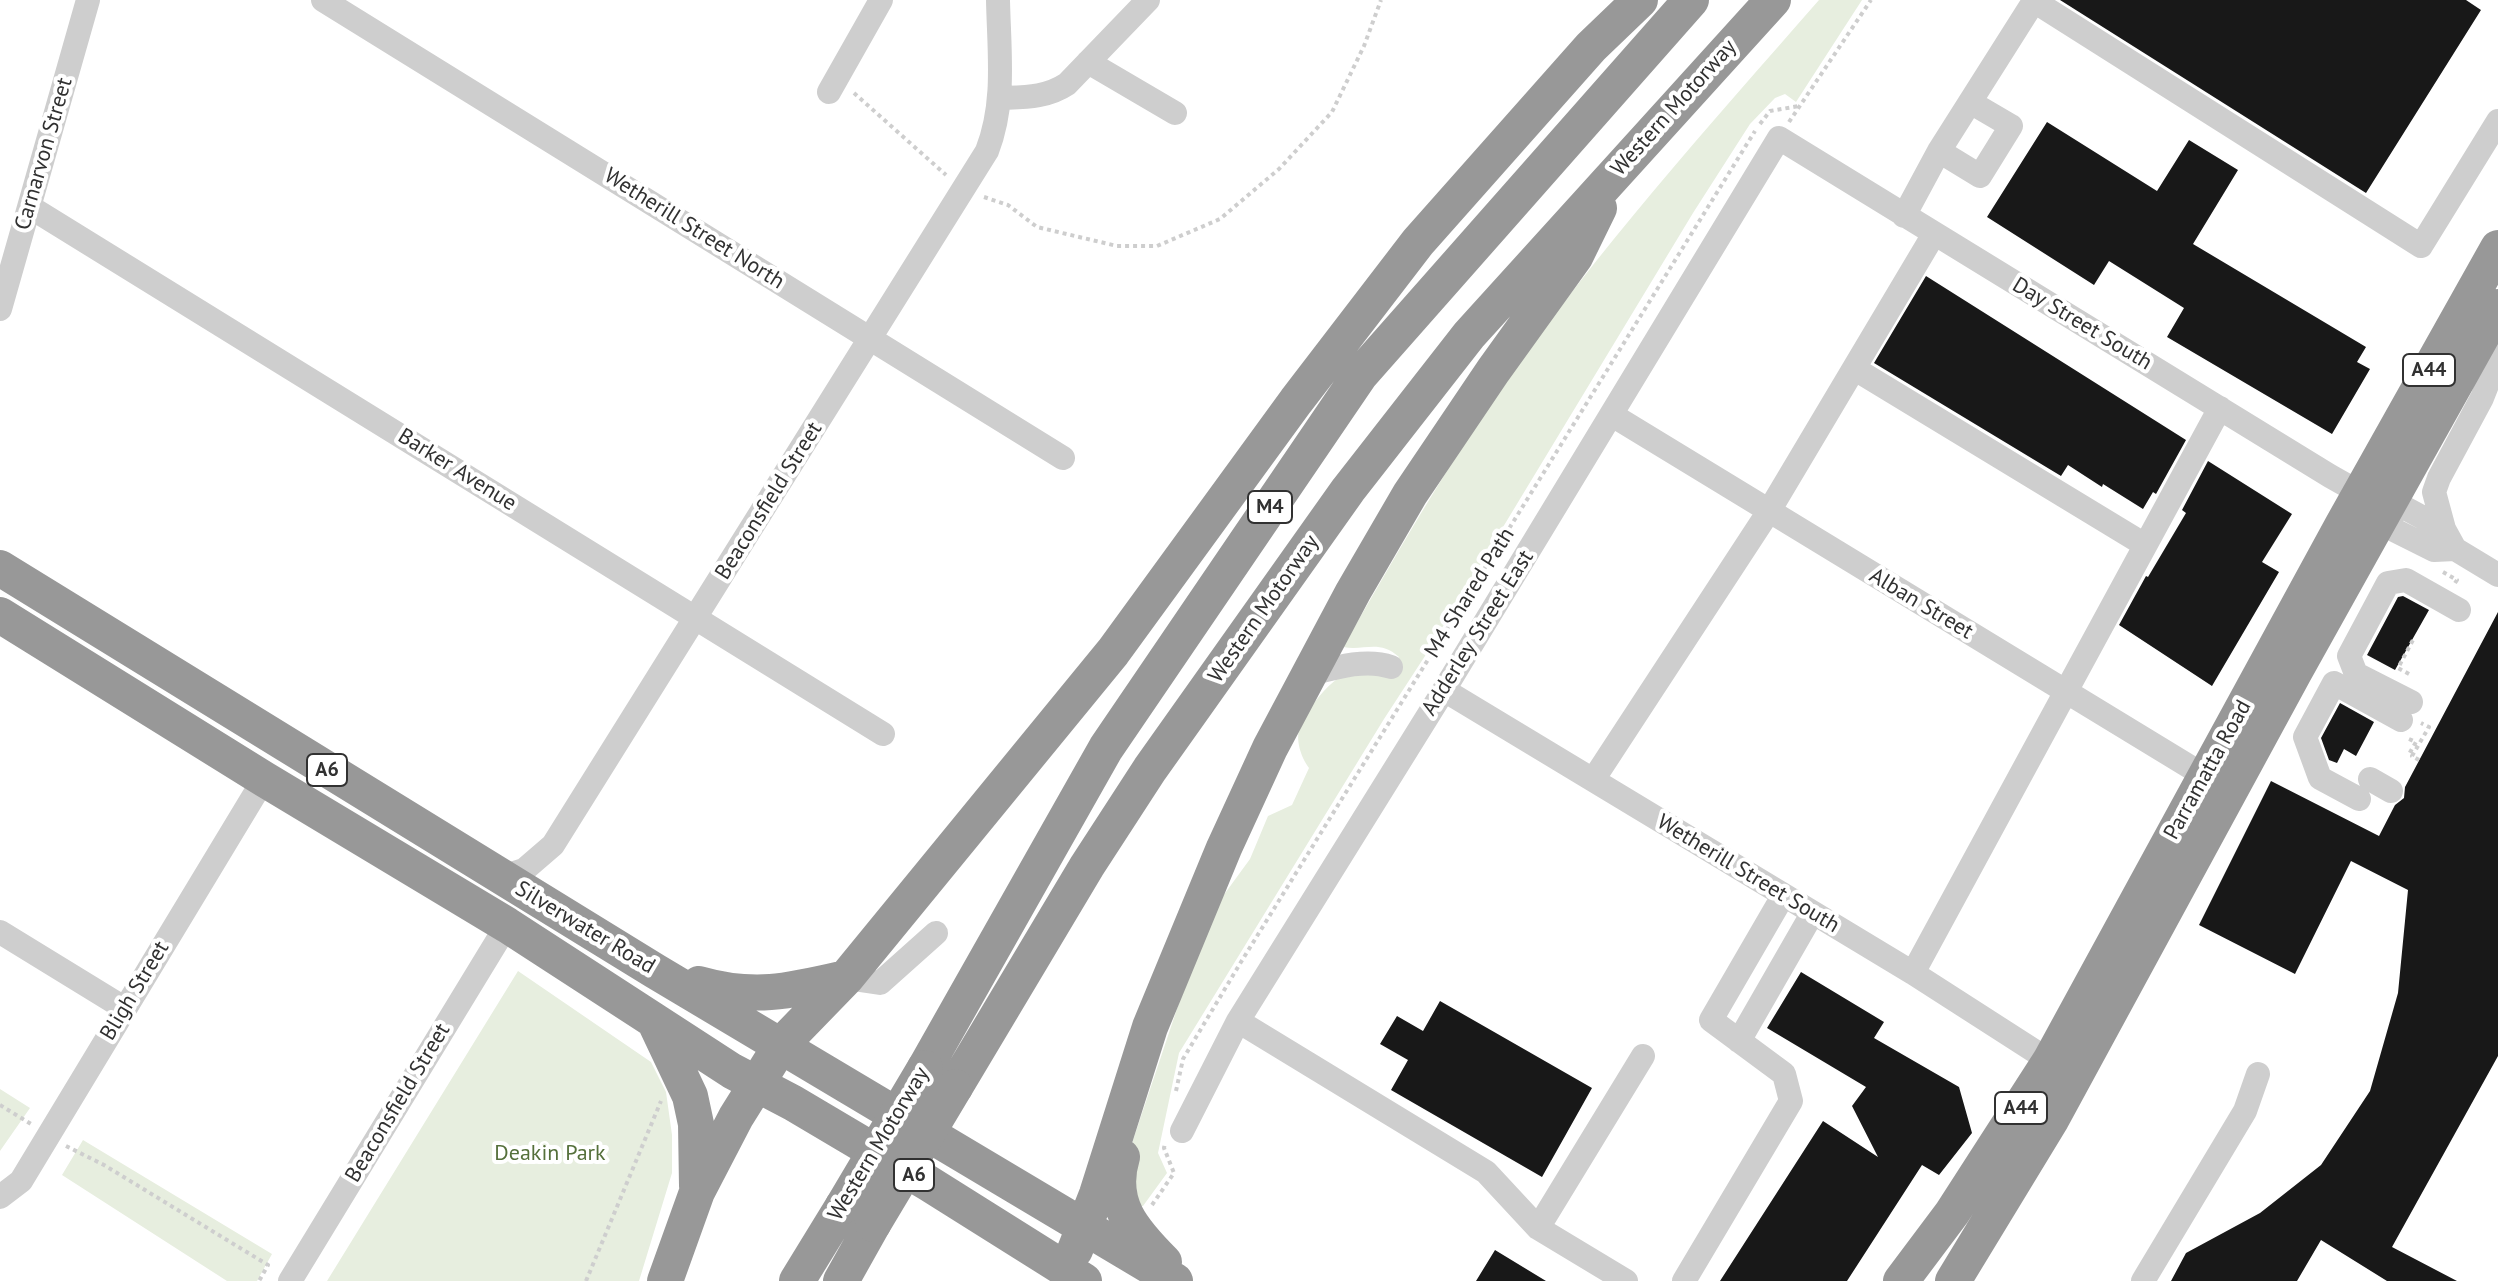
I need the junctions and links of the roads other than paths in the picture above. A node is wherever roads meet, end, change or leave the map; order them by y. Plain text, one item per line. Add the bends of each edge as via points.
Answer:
1 (88, 0) edge
2 (323, 0) edge
3 (881, 0) edge
4 (998, 0) edge
5 (1148, 0) edge
6 (1640, 0) edge
7 (1691, 0) edge
8 (1773, 0) edge
9 (2034, 0) edge
10 (1088, 62) junction
11 (833, 85) road end
12 (1000, 98) junction
13 (1970, 102) junction
14 (1175, 113) dead end
15 (2498, 121) edge
16 (1779, 138) joint
17 (1939, 151) junction
18 (1619, 168) junction
19 (30, 207) junction
20 (1904, 216) junction
21 (1934, 234) junction
22 (2498, 248) edge
23 (2498, 307) edge
24 (0, 309) edge
25 (870, 337) junction
26 (2498, 338) edge
27 (1855, 369) junction
28 (2220, 408) junction
29 (1612, 415) junction
30 (1063, 458) dead end
31 (2373, 500) junction
32 (1769, 511) junction
33 (2449, 539) junction
34 (2145, 545) junction
35 (0, 568) edge
36 (2498, 575) edge
37 (2459, 610) dead end
38 (0, 615) edge
39 (697, 618) junction
40 (1391, 667) dead end
41 (1308, 675) junction
42 (1444, 690) junction
43 (2065, 692) junction
44 (883, 734) dead end
45 (264, 779) junction
46 (1593, 780) junction
47 (2218, 783) junction
48 (2373, 790) dead end
49 (1224, 848) junction
50 (502, 877) junction
51 (1783, 896) junction
52 (1812, 914) junction
53 (507, 925) junction
54 (0, 932) edge
55 (936, 933) dead end
56 (655, 971) junction
57 (1913, 973) junction
58 (846, 978) junction
59 (124, 1008) junction
60 (654, 1019) junction
61 (1238, 1021) junction
62 (1739, 1041) junction
63 (781, 1045) junction
64 (1643, 1056) dead end
65 (2050, 1061) junction
66 (2258, 1074) dead end
67 (940, 1077) junction
68 (757, 1085) junction
69 (1174, 1132) road end
70 (697, 1192) junction
71 (0, 1197) edge
72 (1084, 1228) junction
73 (1538, 1228) junction
74 (1071, 1277) edge
75 (290, 1281) edge
76 (665, 1281) edge
77 (797, 1281) edge
78 (841, 1281) edge
79 (1175, 1281) edge
80 (1183, 1281) edge
81 (1626, 1281) edge
82 (1684, 1281) edge
83 (1901, 1281) edge
84 (1953, 1281) edge
85 (2143, 1281) edge

1 - 19 street, Carnarvon Street
2 - 25 street, Wetherill Street North
3 - 11 street
4 - 12 street, Beaconsfield Street
5 - 10 street
6 - 58 highway via 1591,47 1418,242 1113,652
7 - 67 highway, Western Motorway / M4 via 1360,375 1106,748
8 - 18 highway, Western Motorway / M4
9 - 13 street
9 - 15 street via 2421,246
10 - 12 street via 1051,93
10 - 14 street
12 - 25 street, Beaconsfield Street via 991,141
13 - 17 street
13 - 17 street via 2011,126 1988,164 1980,176
16 - 20 street, Day Street South
16 - 29 street, Adderley Street East
17 - 20 street
18 - 41 highway via 1575,257 1410,494
18 - 67 highway, Western Motorway / M4 via 1469,335 1348,490
19 - 24 street, Carnarvon Street
19 - 39 street, Barker Avenue
20 - 21 street, Day Street South
21 - 27 street
21 - 28 street, Day Street South
22 - 31 highway, Parramatta Road / A44
23 - 31 highway, Parramatta Road / A44
25 - 30 street, Wetherill Street North
25 - 39 street, Beaconsfield Street
26 - 33 street via 2482,398 2434,492
27 - 32 street
27 - 34 street
28 - 31 street, Day Street South
28 - 34 street
29 - 32 street, Alban Street
29 - 42 street, Adderley Street East
31 - 33 street via 2394,530 2434,550
31 - 47 highway, Parramatta Road / A44
32 - 43 street, Alban Street
32 - 46 street
33 - 36 street
34 - 43 street
35 - 50 highway, Silverwater Road / A6
37 - 48 street via 2406,580 2388,583 2349,656 2356,674 2407,720 2334,683 2305,737 2320,778
38 - 45 highway, Silverwater Road / A6
39 - 44 street, Barker Avenue
39 - 50 street, Beaconsfield Street via 553,845 524,870
40 - 41 street via 1350,665
41 - 49 highway
42 - 46 street, Wetherill Street South
42 - 61 street, Adderley Street East
43 - 47 street, Alban Street
43 - 57 street
45 - 53 highway, Silverwater Road / A6
45 - 59 street, Bligh Street
46 - 51 street, Wetherill Street South
47 - 65 highway, Parramatta Road / A44
47 - 84 highway, Parramatta Road / A44 via 2058,1109
49 - 72 highway via 1150,1027
49 - 80 highway via 1155,1045 1117,1176 1123,1213
50 - 56 highway, Silverwater Road / A6
51 - 52 street, Wetherill Street South
51 - 62 street via 1711,1020
52 - 57 street, Wetherill Street South
52 - 62 street
53 - 60 highway, Silverwater Road / A6
53 - 75 street, Beaconsfield Street
54 - 59 street
55 - 58 street via 880,983
56 - 58 highway via 743,994 782,992
56 - 63 highway, Silverwater Road / A6
57 - 65 street, Wetherill Street South
58 - 63 highway
59 - 71 street, Bligh Street via 21,1181
60 - 68 highway, Silverwater Road / A6
60 - 70 highway via 690,1096
61 - 69 street, Adderley Street East
61 - 73 street via 1486,1172
62 - 82 street via 1784,1074 1791,1101
63 - 68 highway
63 - 72 highway, Silverwater Road / A6
64 - 73 street
65 - 83 highway, Parramatta Road / A44 via 1952,1213
66 - 85 street via 2245,1111
67 - 77 highway, Western Motorway / M4, bridge via 843,1206
67 - 78 highway, Western Motorway / M4, bridge
68 - 70 highway
68 - 74 highway, Silverwater Road / A6 via 928,1183
70 - 76 highway
72 - 74 highway
72 - 79 highway, Silverwater Road / A6
73 - 81 street

